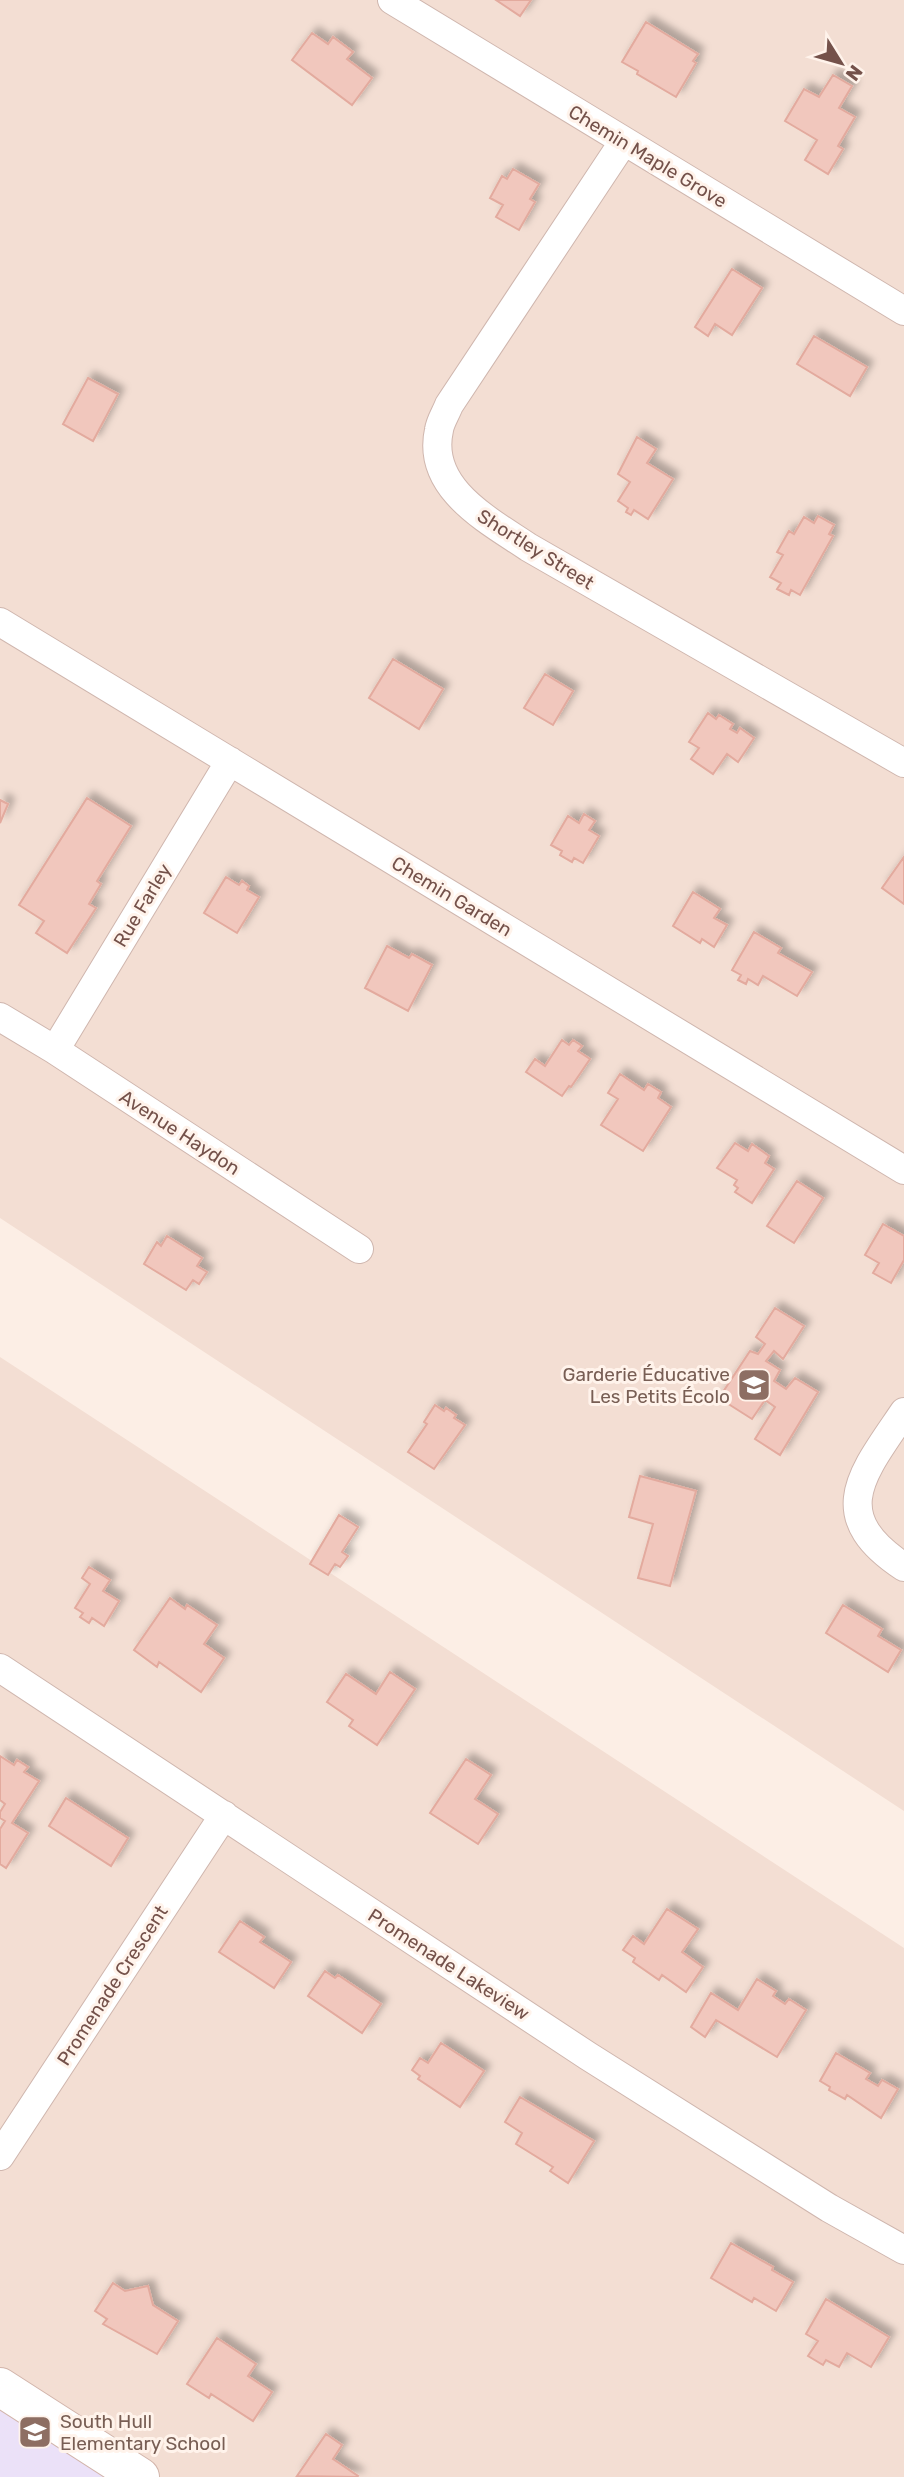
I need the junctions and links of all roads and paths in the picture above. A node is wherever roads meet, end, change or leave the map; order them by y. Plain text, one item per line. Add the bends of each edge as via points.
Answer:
1 (392, 0) edge
2 (624, 141) junction
3 (904, 311) edge
4 (0, 622) edge
5 (230, 761) junction
6 (904, 763) edge
7 (0, 1017) edge
8 (55, 1050) junction
9 (904, 1170) edge
10 (359, 1249) dead end
11 (904, 1412) edge
12 (904, 1567) edge
13 (0, 1668) edge
14 (224, 1815) junction
15 (0, 2156) edge
16 (904, 2250) edge
17 (0, 2387) edge
18 (140, 2477) edge

1 - 2 street, Chemin Maple Grove
2 - 3 street, Chemin Maple Grove
2 - 6 street, Shortley Street via 449,405 439,429 441,471 472,508 528,547
4 - 5 street, Chemin Garden
5 - 8 street, Rue Farley
5 - 9 street, Chemin Garden
7 - 8 street, Avenue Haydon
8 - 10 street, Avenue Haydon
11 - 12 street via 864,1474 856,1497 867,1536
13 - 14 street, Promenade Lakeview
14 - 15 street, Promenade Crescent
14 - 16 street, Promenade Lakeview via 588,2056
17 - 18 street

